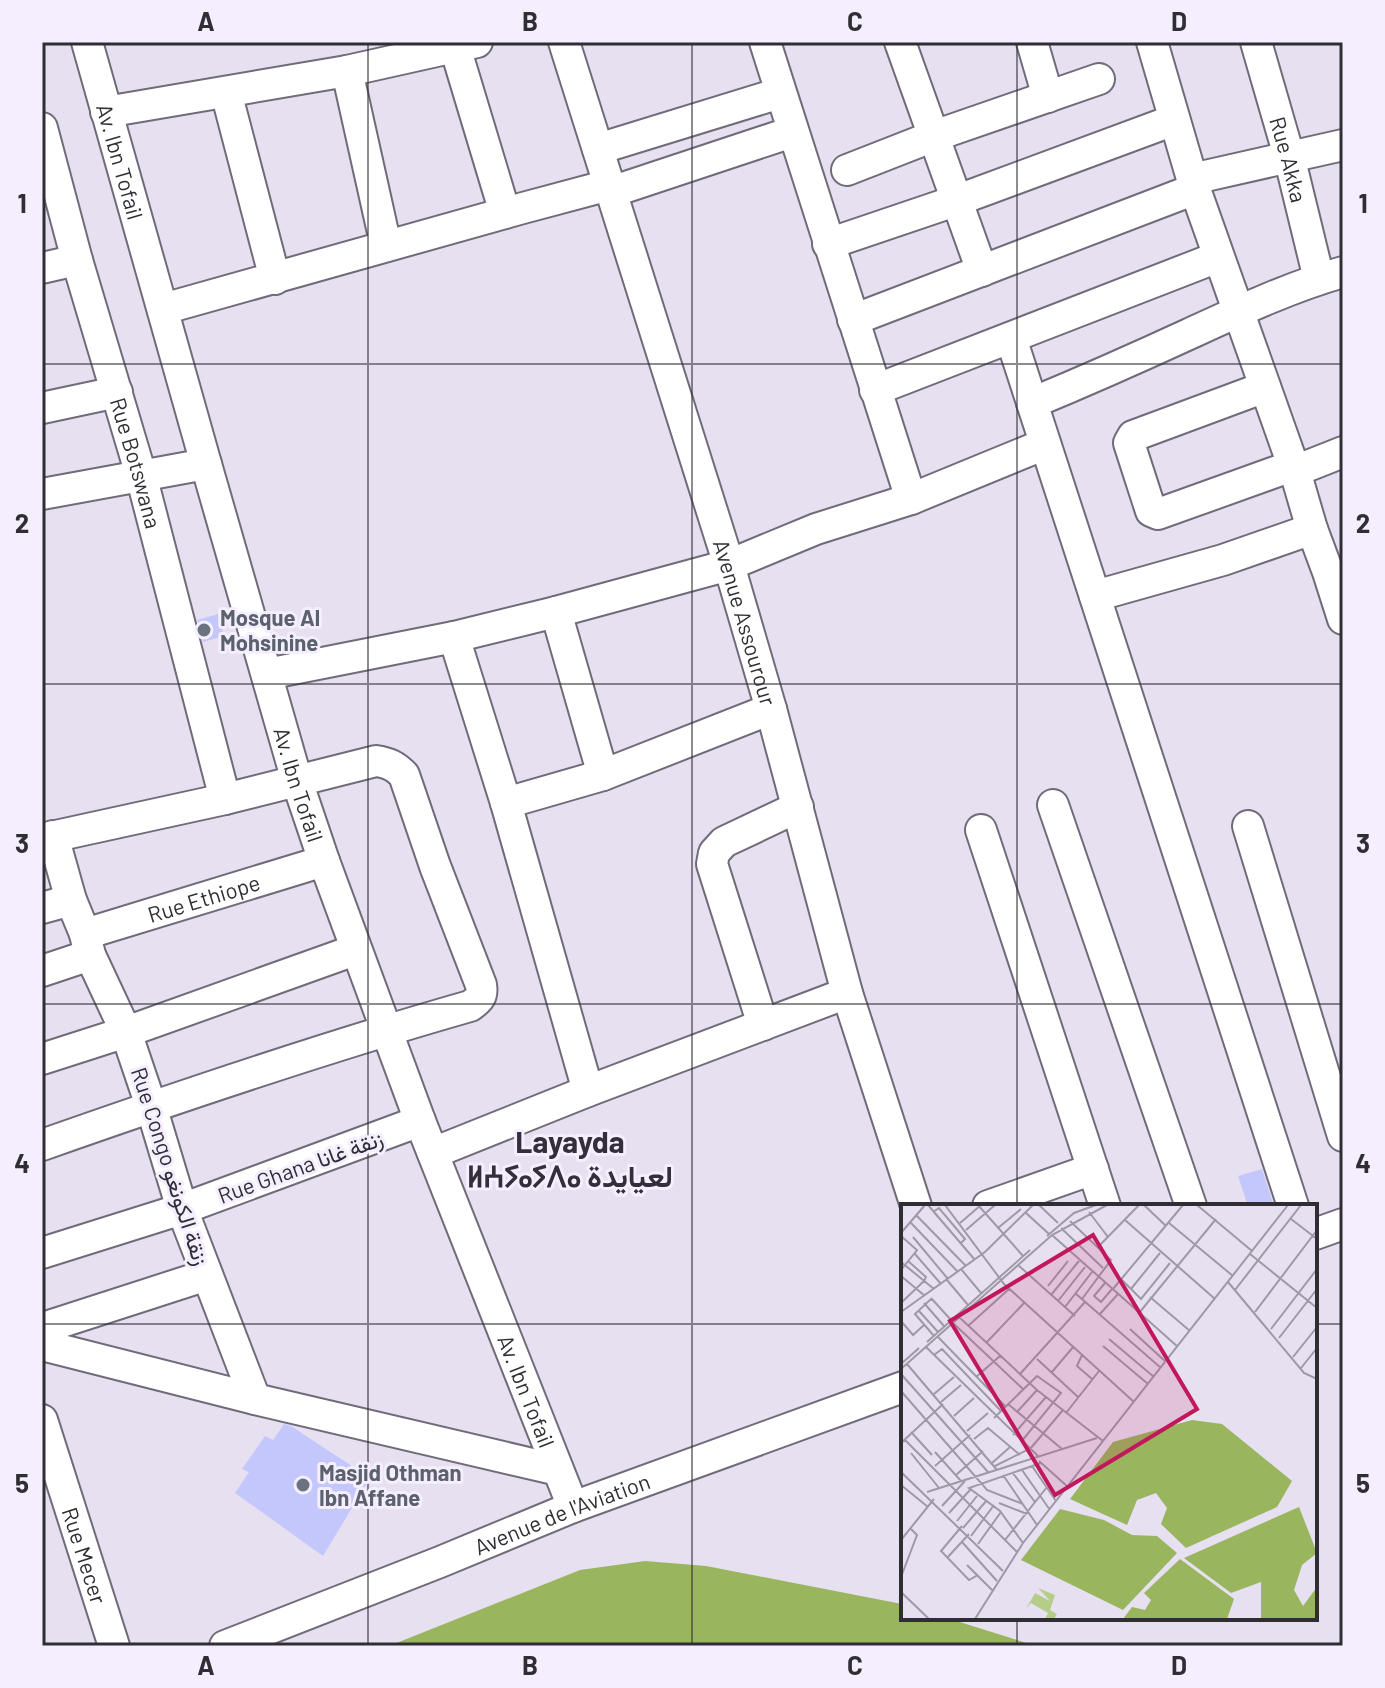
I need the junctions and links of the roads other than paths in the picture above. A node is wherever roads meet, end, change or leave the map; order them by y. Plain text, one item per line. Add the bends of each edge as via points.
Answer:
1 (87, 42) edge
2 (564, 42) edge
3 (765, 42) edge
4 (900, 42) edge
5 (1032, 42) edge
6 (1152, 42) edge
7 (1256, 42) edge
8 (466, 44) edge
9 (347, 71) junction
10 (1099, 79) dead end
11 (226, 92) junction
12 (780, 93) junction
13 (1048, 97) junction
14 (106, 112) junction
15 (1174, 120) junction
16 (42, 128) edge
17 (792, 132) junction
18 (934, 136) junction
19 (1343, 145) edge
20 (598, 149) junction
21 (1289, 156) junction
22 (847, 170) dead end
23 (50, 183) edge
24 (1193, 184) junction
25 (610, 189) junction
26 (958, 200) junction
27 (505, 213) junction
28 (828, 244) junction
29 (386, 246) junction
30 (1218, 257) junction
31 (77, 260) junction
32 (42, 268) edge
33 (982, 271) junction
34 (1331, 275) edge
35 (275, 279) junction
36 (163, 309) junction
37 (1239, 311) junction
38 (853, 320) junction
39 (1011, 338) junction
40 (1265, 387) junction
41 (875, 390) junction
42 (117, 392) junction
43 (1032, 403) junction
44 (42, 408) edge
45 (1045, 444) junction
46 (1343, 452) edge
47 (206, 464) junction
48 (1294, 468) junction
49 (141, 475) junction
50 (42, 494) edge
51 (911, 499) junction
52 (1312, 529) junction
53 (729, 565) junction
54 (1095, 596) junction
55 (556, 612) junction
56 (1343, 619) edge
57 (454, 637) junction
58 (267, 674) junction
59 (771, 709) junction
60 (603, 775) junction
61 (297, 781) junction
62 (225, 799) junction
63 (506, 803) junction
64 (1053, 805) dead end
65 (798, 807) junction
66 (1248, 826) dead end
67 (981, 830) dead end
68 (48, 837) edge
69 (324, 861) junction
70 (71, 900) junction
71 (42, 908) edge
72 (88, 944) junction
73 (355, 950) junction
74 (42, 971) edge
75 (847, 993) junction
76 (763, 1025) junction
77 (386, 1030) junction
78 (126, 1032) junction
79 (42, 1059) edge
80 (588, 1091) junction
81 (151, 1106) junction
82 (420, 1121) junction
83 (1343, 1136) edge
84 (42, 1145) edge
85 (433, 1153) junction
86 (1093, 1169) junction
87 (915, 1204) edge
88 (994, 1204) edge
89 (1104, 1204) edge
90 (1190, 1204) edge
91 (1292, 1204) edge
92 (182, 1209) junction
93 (1343, 1224) edge
94 (1317, 1233) edge
95 (42, 1253) edge
96 (207, 1275) junction
97 (44, 1336) edge
98 (901, 1388) edge
99 (255, 1399) junction
100 (42, 1420) edge
101 (558, 1470) junction
102 (573, 1507) junction
103 (114, 1646) edge
104 (225, 1646) edge

1 - 14 street, Av. Ibn Tofail
2 - 20 street, Avenue Assourour
3 - 12 street
4 - 18 street
5 - 13 street
6 - 15 street
7 - 21 street, Rue Akka
8 - 9 street
8 - 27 street
9 - 11 street
9 - 29 street
10 - 13 street
11 - 14 street
11 - 35 street
12 - 17 street
12 - 20 street
13 - 18 street
14 - 36 street, Av. Ibn Tofail
15 - 24 street
15 - 26 street
16 - 23 street, Rue Botswana
17 - 25 street
17 - 28 street
18 - 22 street
18 - 26 street
19 - 21 street
20 - 25 street, Avenue Assourour
21 - 24 street
21 - 34 street, Rue Akka
23 - 31 street, Rue Botswana
24 - 30 street
24 - 33 street
25 - 27 street
25 - 53 street, Avenue Assourour
26 - 28 street
26 - 33 street
27 - 29 street
28 - 38 street
29 - 35 street
30 - 37 street
30 - 39 street
31 - 32 street
31 - 42 street, Rue Botswana
33 - 38 street
34 - 37 street
35 - 36 street
36 - 47 street, Av. Ibn Tofail
37 - 40 street
37 - 43 street
38 - 41 street
39 - 41 street
39 - 43 street
40 - 48 street
40 - 48 street via 1133,436 1129,443 1151,511 1158,514
41 - 51 street
42 - 44 street
42 - 49 street, Rue Botswana
43 - 45 street
45 - 51 street
45 - 54 street
46 - 48 street
47 - 49 street
47 - 58 street, Av. Ibn Tofail
48 - 52 street
49 - 50 street
49 - 62 street, Rue Botswana
51 - 53 street via 816,529
52 - 54 street
52 - 56 street
53 - 55 street
53 - 59 street, Avenue Assourour
54 - 91 street
55 - 57 street
55 - 60 street
57 - 58 street
57 - 63 street
58 - 61 street, Av. Ibn Tofail
59 - 60 street
59 - 65 street, Avenue Assourour
60 - 63 street
61 - 62 street
61 - 69 street, Av. Ibn Tofail
61 - 77 street via 376,761 404,775 481,985 479,1000 470,1006
62 - 68 street
63 - 80 street
64 - 90 street
65 - 75 street, Avenue Assourour
65 - 76 street via 724,842 712,864
66 - 83 street
67 - 86 street
68 - 70 street, Rue Congo زنقة الكونغو
69 - 72 street, Rue Ethiope
69 - 73 street, Av. Ibn Tofail
70 - 71 street
70 - 72 street, Rue Congo زنقة الكونغو
72 - 74 street, Rue Ethiope
72 - 78 street, Rue Congo زنقة الكونغو
73 - 77 street, Av. Ibn Tofail
73 - 78 street
75 - 76 street
75 - 87 street, Avenue Assourour
76 - 80 street
77 - 81 street
77 - 82 street, Av. Ibn Tofail
78 - 79 street
78 - 81 street, Rue Congo زنقة الكونغو
80 - 85 street
81 - 84 street
81 - 92 street, Rue Congo زنقة الكونغو
82 - 85 street, Av. Ibn Tofail
82 - 92 street, Rue Ghana زنقة غانا
85 - 101 street, Av. Ibn Tofail
86 - 88 street
86 - 89 street
92 - 95 street, Rue Ghana زنقة غانا
92 - 96 street, Rue Congo زنقة الكونغو
93 - 94 street
96 - 97 street
96 - 99 street, Rue Congo زنقة الكونغو
97 - 99 street
98 - 102 street, Avenue de l'Aviation
99 - 101 street
100 - 103 street, Rue Mecer
101 - 102 street, Av. Ibn Tofail
102 - 104 street, Avenue de l'Aviation

